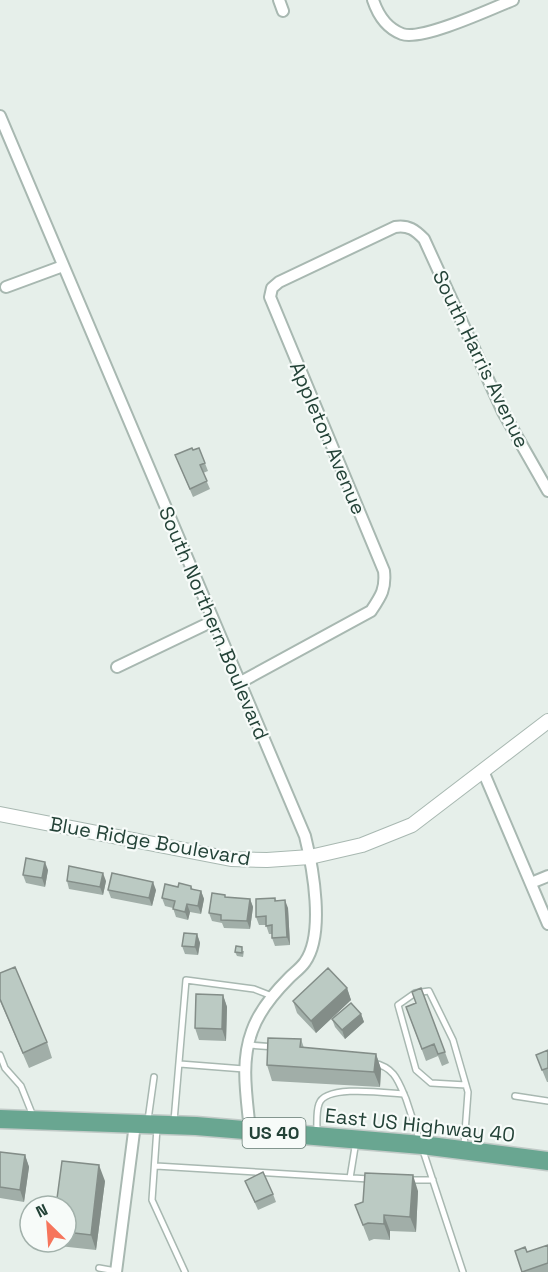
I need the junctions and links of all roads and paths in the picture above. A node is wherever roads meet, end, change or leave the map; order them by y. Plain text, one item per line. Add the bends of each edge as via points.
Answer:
1 (279, 0) edge
2 (373, 0) edge
3 (513, 0) edge
4 (283, 11) dead end
5 (0, 116) edge
6 (412, 228) joint
7 (63, 266) junction
8 (6, 287) dead end
9 (548, 491) edge
10 (213, 621) junction
11 (117, 667) dead end
12 (239, 683) junction
13 (548, 721) edge
14 (483, 771) junction
15 (0, 814) edge
16 (310, 857) junction
17 (548, 876) edge
18 (531, 883) junction
19 (548, 924) edge
20 (272, 996) junction
21 (249, 1045) junction
22 (284, 1048) edge
23 (0, 1055) edge
24 (363, 1061) edge
25 (180, 1064) junction
26 (3, 1068) edge
27 (244, 1069) junction
28 (154, 1077) dead end
29 (466, 1085) junction
30 (404, 1094) junction
31 (515, 1096) dead end
32 (548, 1101) edge
33 (0, 1119) edge
34 (35, 1120) junction
35 (153, 1124) junction
36 (250, 1131) junction
37 (316, 1137) junction
38 (356, 1140) junction
39 (422, 1145) junction
40 (463, 1150) junction
41 (548, 1161) edge
42 (156, 1166) junction
43 (350, 1178) junction
44 (381, 1179) edge
45 (401, 1180) edge
46 (433, 1180) junction
47 (99, 1268) dead end
48 (116, 1271) edge
49 (185, 1272) edge
50 (463, 1272) edge

1 - 4 street
2 - 3 street via 386,25 404,35 436,31
5 - 7 street, South Northern Boulevard
6 - 9 street, South Harris Avenue via 424,239 503,412
6 - 12 street, Appleton Avenue via 395,226 272,288 270,297 384,571 385,583 371,610
7 - 8 street
7 - 10 street, South Northern Boulevard
10 - 11 street
10 - 12 street, South Northern Boulevard
12 - 16 street, South Northern Boulevard via 305,836
13 - 14 street, Blue Ridge Boulevard
14 - 16 street, Blue Ridge Boulevard via 412,825 362,844
14 - 18 street
15 - 16 street, Blue Ridge Boulevard via 231,859
16 - 20 street, South Northern Boulevard via 315,938 305,962
17 - 18 street
18 - 19 street
20 - 21 street, South Northern Boulevard via 252,1030
20 - 25 lane via 254,989 186,980
21 - 22 lane
21 - 27 street, South Northern Boulevard
23 - 26 lane
24 - 30 lane via 386,1065
25 - 27 lane
25 - 35 lane
26 - 34 lane via 21,1086
27 - 36 street, South Northern Boulevard
28 - 35 lane
29 - 29 lane via 453,1040 429,991 415,993 398,1005 416,1070 431,1083
29 - 40 lane
30 - 37 lane via 332,1093 319,1104
30 - 39 lane
31 - 32 lane
33 - 34 main road, East US Highway 40 / US 40
34 - 35 main road, East US Highway 40 / US 40
35 - 36 main road, East US Highway 40 / US 40
35 - 42 lane
35 - 48 street
36 - 37 main road, East US Highway 40 / US 40
37 - 38 main road, East US Highway 40 / US 40
38 - 39 main road, East US Highway 40 / US 40
38 - 43 lane
39 - 40 main road, East US Highway 40 / US 40
39 - 46 lane
40 - 41 main road, East US Highway 40 / US 40
42 - 43 lane
42 - 49 lane via 153,1200
43 - 44 lane
45 - 46 lane
46 - 50 lane
47 - 48 lane

